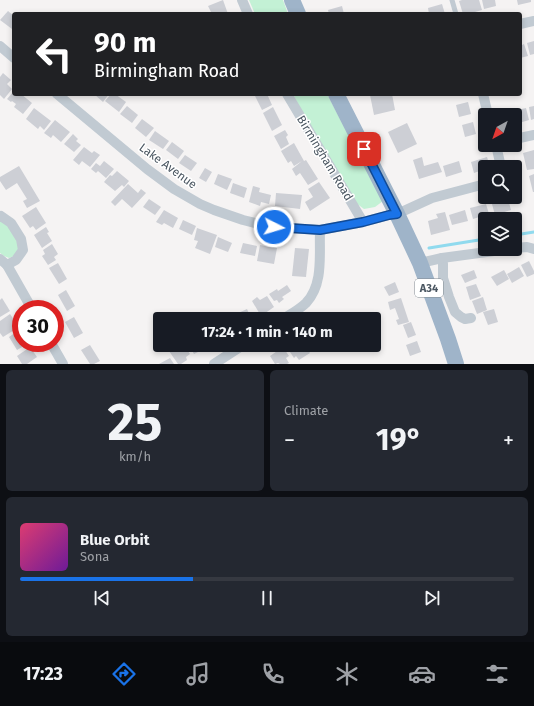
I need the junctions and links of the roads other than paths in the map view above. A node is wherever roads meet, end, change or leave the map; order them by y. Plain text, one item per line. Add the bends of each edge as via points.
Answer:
1 (242, 0) edge
2 (292, 0) edge
3 (452, 0) edge
4 (247, 12) edge
5 (297, 12) edge
6 (455, 12) edge
7 (534, 21) edge
8 (522, 24) edge
9 (0, 46) edge
10 (12, 56) edge
11 (60, 96) edge
12 (288, 96) edge
13 (337, 96) edge
14 (483, 96) edge
15 (486, 108) edge
16 (534, 135) edge
17 (522, 138) edge
18 (478, 186) edge
19 (397, 214) junction
20 (0, 217) edge
21 (363, 222) junction
22 (320, 230) junction
23 (522, 247) edge
24 (534, 249) edge
25 (478, 253) edge
26 (442, 258) junction
27 (3, 262) edge
28 (420, 263) junction
29 (26, 300) edge
30 (294, 312) edge
31 (471, 318) dead end
32 (56, 352) edge
33 (232, 352) edge
34 (63, 364) edge
35 (214, 364) edge
36 (456, 364) edge

1 - 4 street
2 - 5 highway
3 - 6 lane
7 - 8 street
9 - 10 street
11 - 22 street, Lake Avenue via 147,169 200,204 228,216 259,224
12 - 21 street, Birmingham Road
13 - 19 highway, A34
14 - 15 street
16 - 17 street
18 - 19 street, Lake Avenue via 432,198
19 - 21 street, Lake Avenue
19 - 28 highway, A34
20 - 27 street via 10,223 21,239 23,250 16,260
21 - 22 street, Lake Avenue
22 - 30 street via 319,276 315,291 306,304
23 - 24 street
25 - 26 street
26 - 28 street
26 - 31 street via 443,278 455,312 461,318
27 - 29 street
28 - 36 highway, A34
32 - 34 street
33 - 35 street

